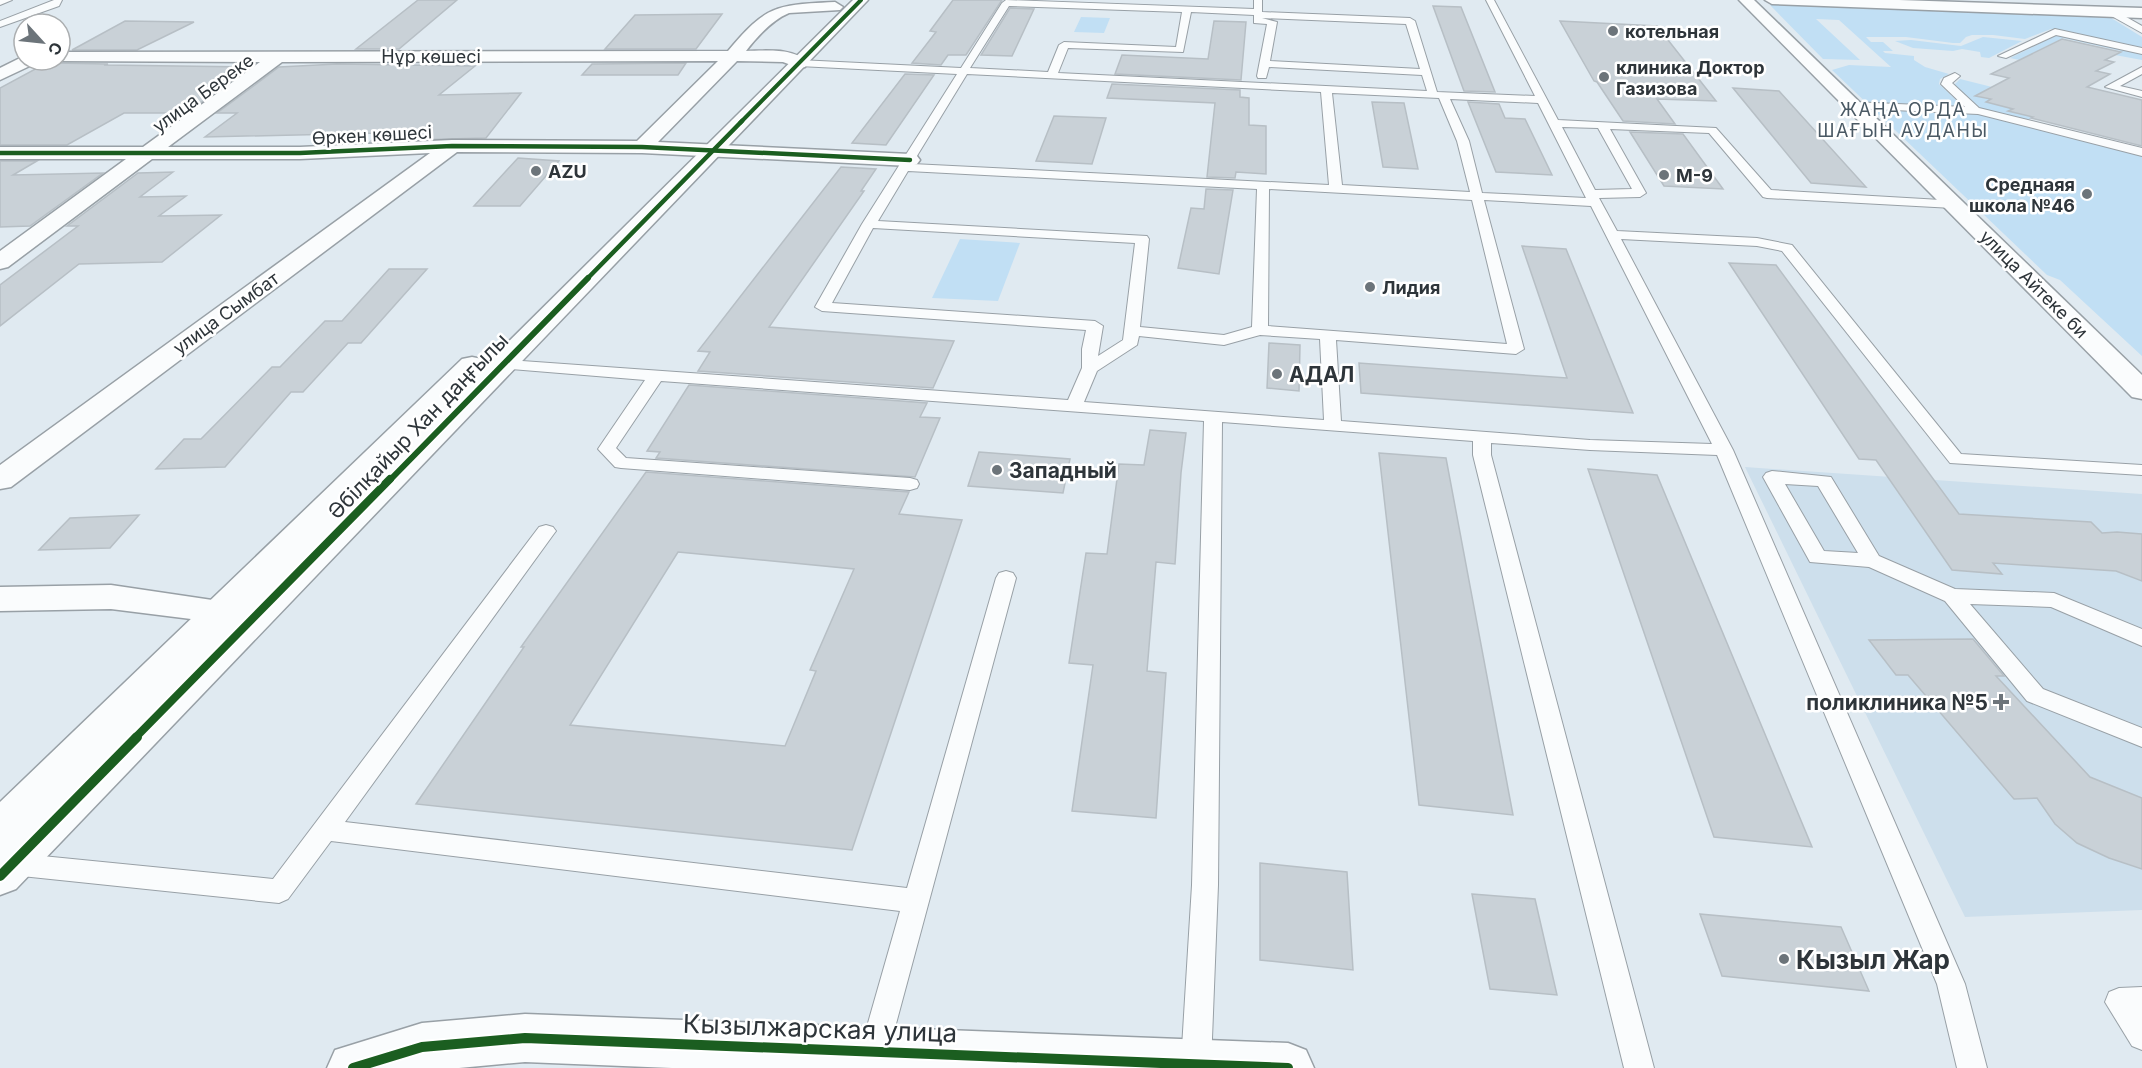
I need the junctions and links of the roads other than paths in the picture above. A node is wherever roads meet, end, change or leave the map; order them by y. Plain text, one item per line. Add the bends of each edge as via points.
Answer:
1 (8, 0) edge
2 (58, 0) edge
3 (1258, 0) edge
4 (1490, 0) edge
5 (1746, 0) edge
6 (1772, 0) edge
7 (1921, 0) edge
8 (0, 2) edge
9 (847, 2) edge
10 (2142, 8) edge
11 (1187, 9) junction
12 (2111, 12) junction
13 (1258, 14) junction
14 (2142, 14) edge
15 (0, 24) edge
16 (2142, 30) edge
17 (2142, 51) edge
18 (279, 56) junction
19 (733, 56) junction
20 (2003, 56) dead end
21 (72, 57) edge
22 (793, 60) junction
23 (1264, 64) junction
24 (965, 70) junction
25 (2142, 70) edge
26 (1426, 72) junction
27 (1052, 75) junction
28 (1955, 76) dead end
29 (1260, 86) junction
30 (1326, 89) junction
31 (2142, 94) edge
32 (1438, 95) junction
33 (1541, 100) junction
34 (1852, 105) junction
35 (1975, 111) junction
36 (1553, 123) junction
37 (1602, 125) junction
38 (452, 146) junction
39 (642, 147) junction
40 (703, 150) junction
41 (2142, 152) edge
42 (0, 153) edge
43 (144, 154) junction
44 (908, 163) junction
45 (1263, 184) junction
46 (1336, 188) junction
47 (1478, 196) junction
48 (1592, 198) junction
49 (1953, 204) junction
50 (869, 224) junction
51 (1612, 235) junction
52 (0, 262) edge
53 (1260, 330) junction
54 (1133, 331) junction
55 (1328, 335) junction
56 (489, 363) junction
57 (1090, 368) junction
58 (656, 376) junction
59 (2142, 391) edge
60 (1074, 406) junction
61 (1213, 416) junction
62 (1333, 426) junction
63 (1482, 437) junction
64 (1724, 450) junction
65 (2142, 470) edge
66 (0, 480) edge
67 (910, 484) dead end
68 (546, 531) dead end
69 (1872, 561) junction
70 (1006, 578) dead end
71 (1952, 596) junction
72 (0, 599) edge
73 (219, 613) junction
74 (2142, 638) edge
75 (2142, 738) edge
76 (0, 829) edge
77 (324, 830) junction
78 (6, 870) edge
79 (916, 901) junction
80 (2142, 1000) edge
81 (2142, 1036) edge
82 (875, 1051) junction
83 (1196, 1064) junction
84 (353, 1068) edge
85 (1288, 1068) edge
86 (1639, 1068) edge
87 (1972, 1068) edge

1 - 8 lane
2 - 15 lane
3 - 13 lane
4 - 33 lane
5 - 34 street, улица Айтеке би
6 - 12 street
7 - 10 street
9 - 19 street via 779,11 749,36
9 - 22 street, Әбілқайыр Хан даңғылы
11 - 13 lane
11 - 24 lane via 1006,3
11 - 27 lane via 1180,50 1064,45
12 - 14 street
12 - 16 lane
13 - 23 lane via 1257,21 1272,22
13 - 26 lane via 1410,21
17 - 20 lane via 2055,32
18 - 19 street, Нұр көшесі
18 - 21 street, Нұр көшесі
18 - 43 street, улица Береке
19 - 22 street, Нұр көшесі
19 - 39 street
22 - 24 lane
22 - 40 street, Әбілқайыр Хан даңғылы
23 - 26 lane
23 - 29 lane
24 - 27 lane
24 - 44 lane
25 - 31 lane via 2110,87
26 - 32 lane
27 - 29 lane
28 - 35 lane via 1946,84
29 - 30 lane
30 - 32 lane
30 - 46 lane
32 - 33 lane
32 - 47 lane via 1463,141
33 - 36 lane
34 - 35 lane
34 - 49 street, улица Айтеке би
35 - 41 lane
36 - 37 lane
36 - 48 lane
37 - 48 lane via 1640,193
37 - 49 lane via 1712,130 1767,194
38 - 39 street, Өркен көшесі
38 - 43 street, Өркен көшесі via 300,153
38 - 66 street, улица Сымбат
39 - 40 street, Өркен көшесі
40 - 44 street, Өркен көшесі
40 - 56 street, Әбілқайыр Хан даңғылы
42 - 43 street, Өркен көшесі
43 - 52 street, улица Береке
44 - 45 lane
44 - 50 lane
45 - 46 lane
45 - 53 lane
46 - 47 lane
47 - 48 lane
47 - 55 lane via 1516,349
48 - 51 lane
49 - 59 street, улица Айтеке би
50 - 54 lane via 1142,239
50 - 57 lane via 822,307 1095,326
51 - 64 lane
51 - 65 lane via 1757,242 1787,248 1956,459
53 - 54 lane via 1224,340
53 - 55 lane
54 - 57 lane via 1131,342
55 - 62 lane
56 - 58 lane
56 - 73 street, Әбілқайыр Хан даңғылы
56 - 78 street, Әбілқайыр Хан даңғылы
57 - 60 lane
58 - 60 lane
58 - 67 lane via 607,450 621,463
60 - 61 lane
61 - 62 lane
61 - 83 lane via 1205,885
62 - 63 lane
63 - 64 lane
63 - 86 lane via 1485,466
64 - 87 lane via 1951,984
68 - 77 lane
69 - 69 lane via 1824,481 1772,477 1817,557
69 - 71 lane
70 - 79 lane
71 - 74 lane via 2054,600
71 - 75 lane via 2036,695
72 - 73 street via 111,597
73 - 76 street, Әбілқайыр Хан даңғылы
77 - 78 lane via 279,891
77 - 79 lane
79 - 82 lane
80 - 81 lane via 2119,1002
82 - 83 street, Кызылжарская улица
82 - 84 street, Кызылжарская улица via 525,1038 422,1047
83 - 85 street, Кызылжарская улица

